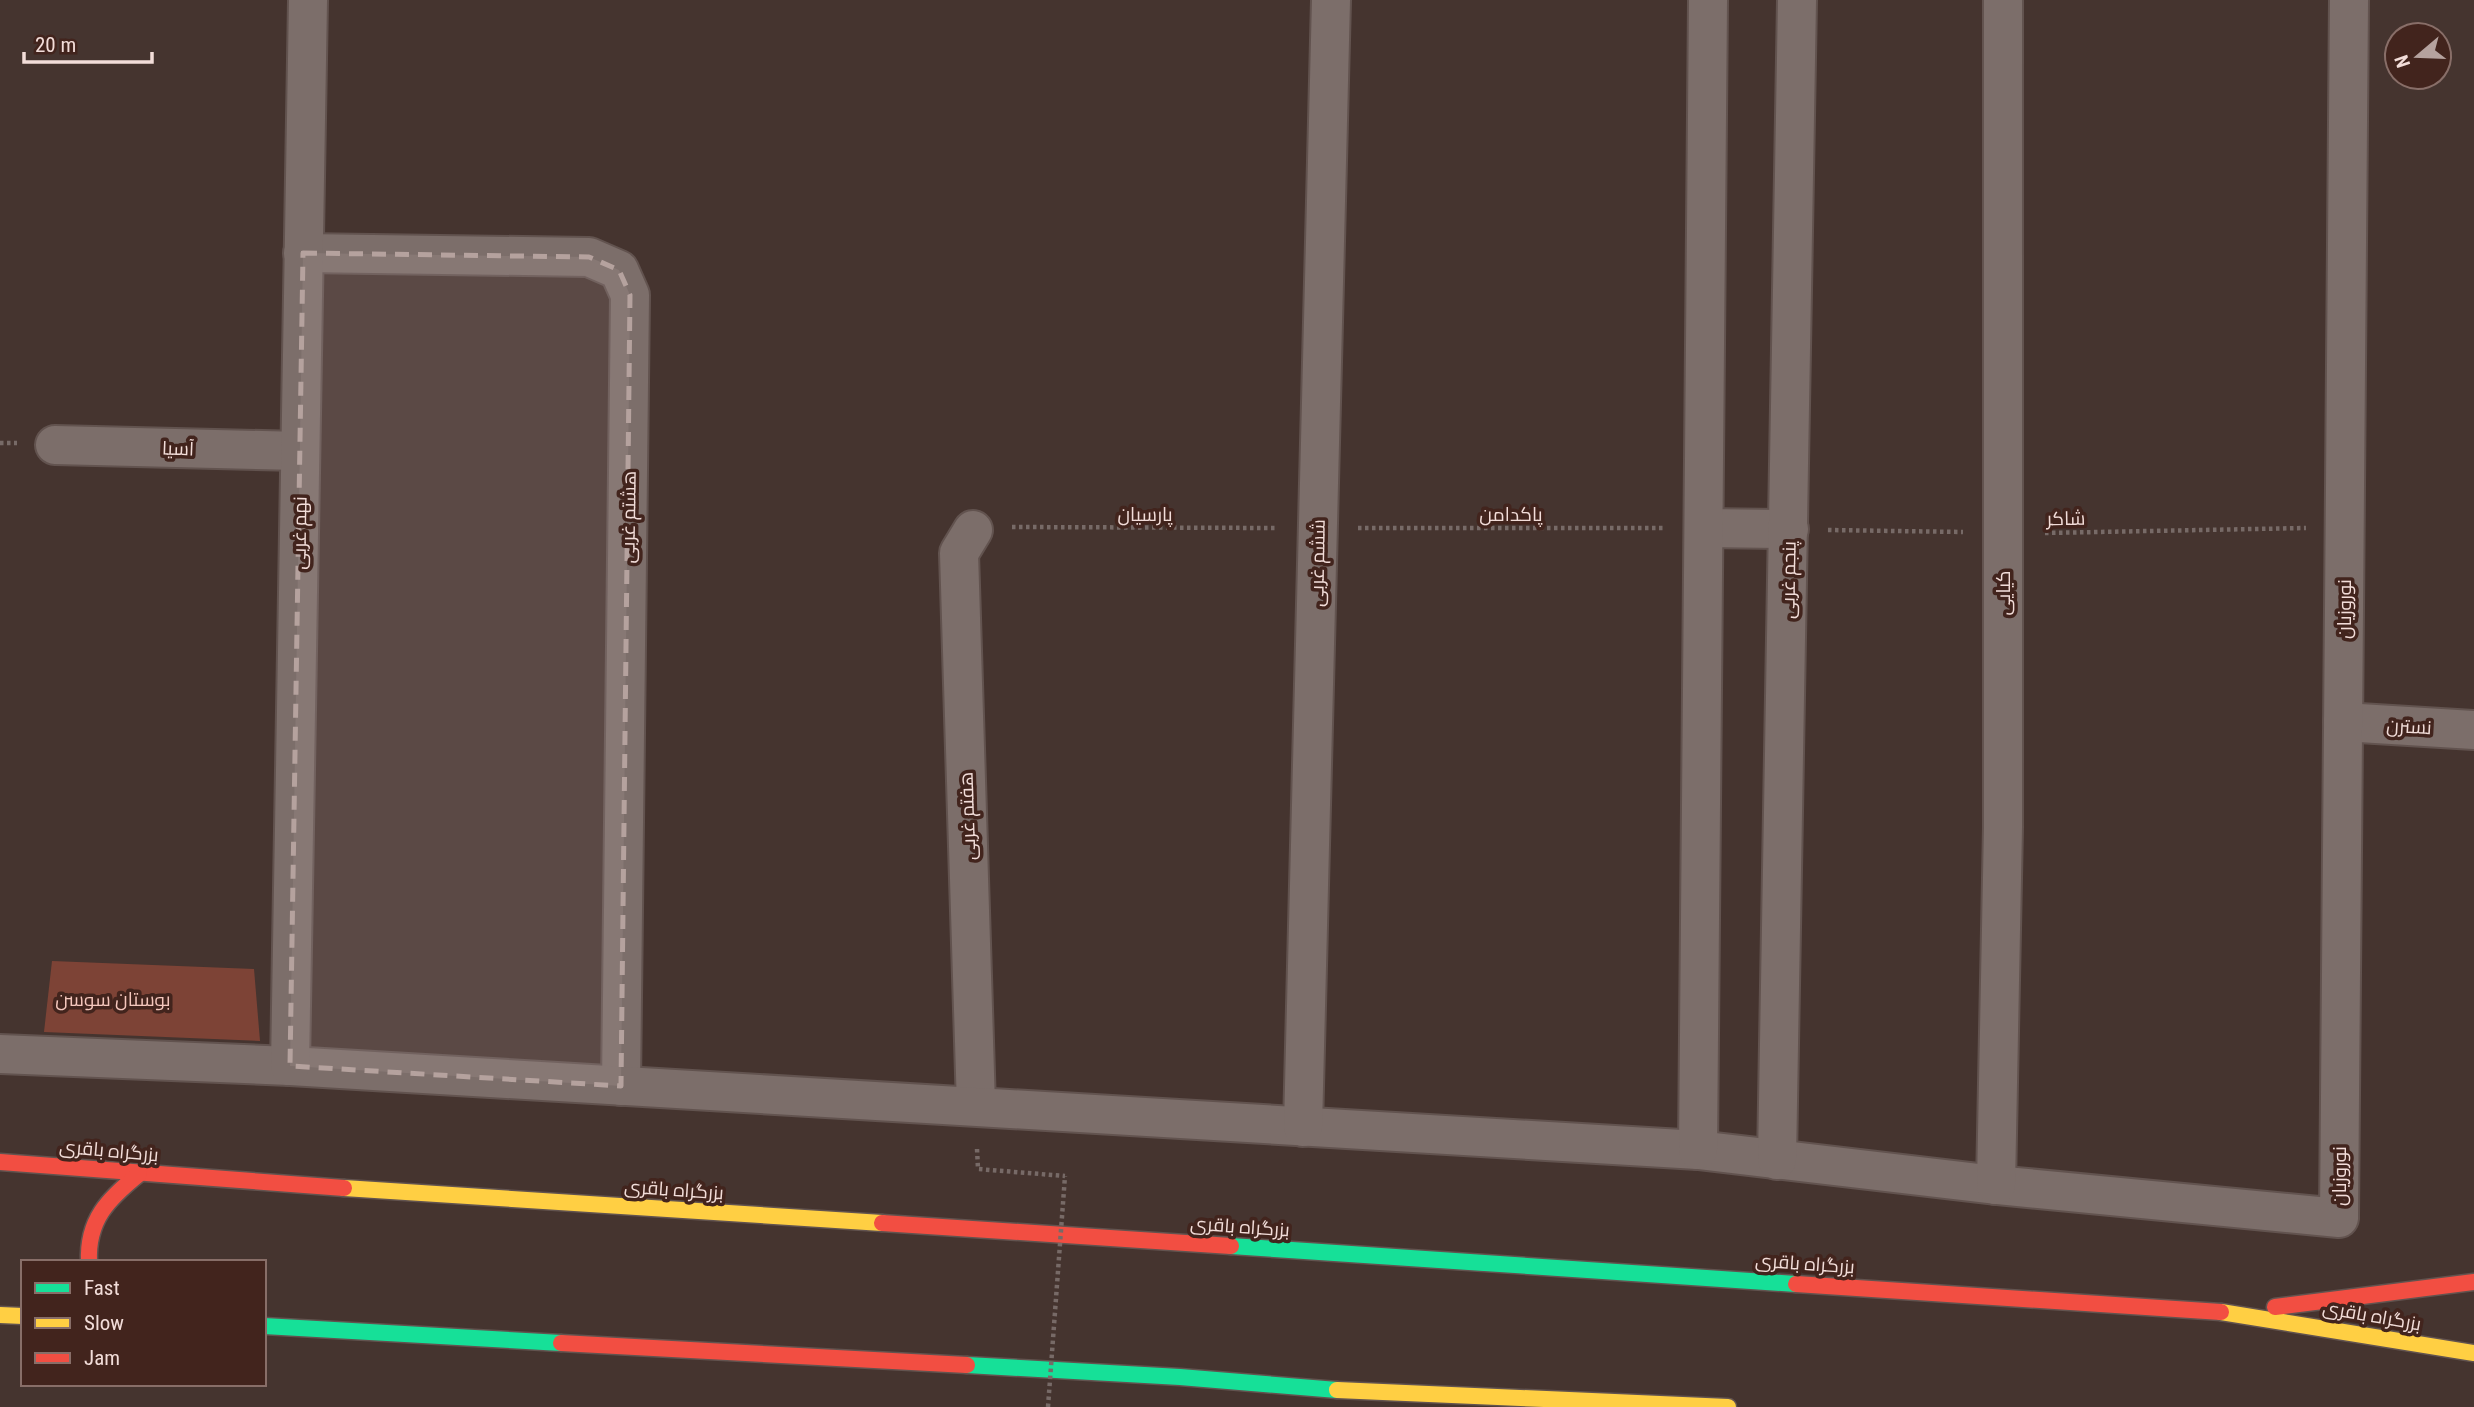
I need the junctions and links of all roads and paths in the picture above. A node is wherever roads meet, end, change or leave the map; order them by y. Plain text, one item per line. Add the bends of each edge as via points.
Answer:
1 (308, 0) edge
2 (1331, 0) edge
3 (1708, 0) edge
4 (1797, 0) edge
5 (2003, 0) edge
6 (2349, 0) edge
7 (303, 253) junction
8 (55, 445) dead end
9 (300, 451) junction
10 (2344, 527) junction
11 (1317, 528) junction
12 (1704, 528) junction
13 (1788, 529) junction
14 (973, 530) joint
15 (2003, 533) junction
16 (2343, 722) junction
17 (2474, 730) edge
18 (0, 1054) edge
19 (290, 1066) junction
20 (621, 1086) junction
21 (976, 1105) junction
22 (1303, 1127) junction
23 (1698, 1150) junction
24 (1777, 1160) junction
25 (0, 1162) edge
26 (978, 1169) dead end
27 (139, 1174) junction
28 (1996, 1185) junction
29 (89, 1260) edge
30 (2474, 1282) edge
31 (2234, 1312) junction
32 (0, 1315) edge
33 (21, 1316) edge
34 (266, 1326) edge
35 (2474, 1353) edge
36 (1329, 1390) junction
37 (1048, 1407) edge
38 (1390, 1407) edge
39 (1728, 1407) edge

1 - 7 street, نهم غربی
2 - 11 street, ششم غربی
3 - 12 street
4 - 13 street, پنجم غربی
5 - 15 street, کیایی
6 - 10 street, نوروزیان
7 - 9 street, نهم غربی
7 - 20 street, هشتم غربی via 589,257 619,270 630,295
8 - 9 street, آسیا
9 - 19 street, نهم غربی
10 - 15 path, شاکر
10 - 16 street, نوروزیان
11 - 12 path, پاکدامن
11 - 14 path, پارسیان
11 - 22 street, ششم غربی
12 - 13 street
12 - 23 street
13 - 15 path, شاکر
13 - 24 street, پنجم غربی
14 - 21 street, هفتم غربی via 959,553
15 - 28 street, کیایی
16 - 17 street, نسترن
16 - 28 street, نوروزیان via 2339,1218
18 - 19 street
19 - 20 street
20 - 21 street
21 - 22 street
22 - 23 street
23 - 24 street
24 - 28 street
25 - 27 highway, بزرگراه باقری
26 - 37 path, bridge via 1065,1176
27 - 29 highway via 100,1206 86,1242
27 - 31 highway, بزرگراه باقری
30 - 31 highway
31 - 35 highway, بزرگراه باقری
32 - 33 highway
34 - 36 highway via 1180,1377
36 - 38 highway
36 - 39 highway

